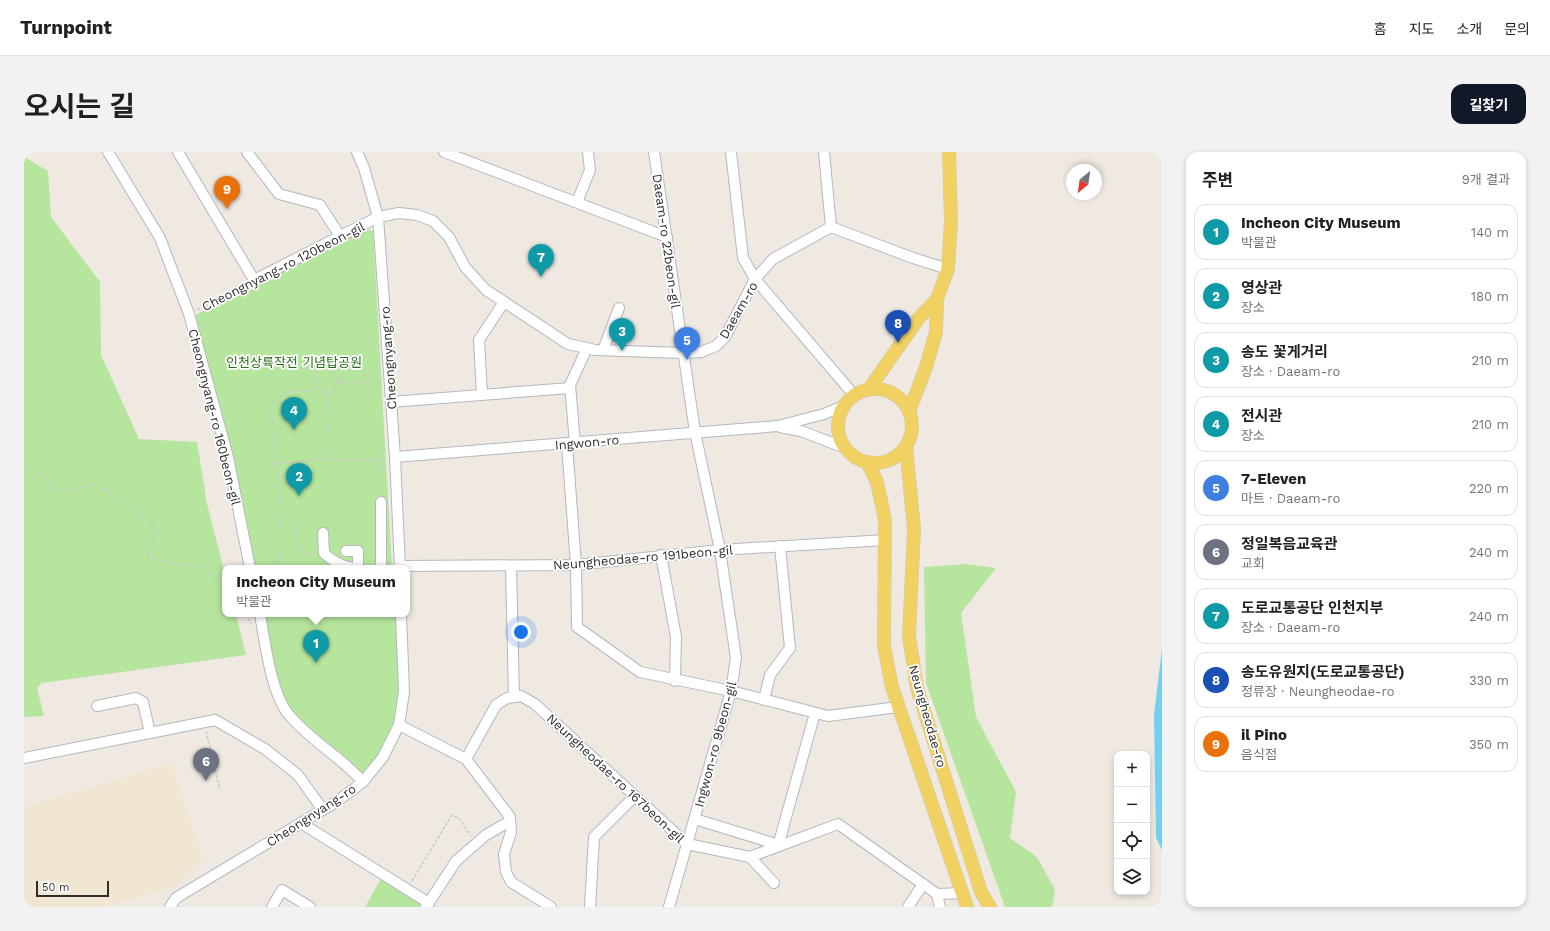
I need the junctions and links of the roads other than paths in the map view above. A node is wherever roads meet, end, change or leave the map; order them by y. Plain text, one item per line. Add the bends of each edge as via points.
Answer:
1 (108, 152) edge
2 (178, 152) edge
3 (247, 152) edge
4 (357, 152) edge
5 (588, 152) edge
6 (654, 152) edge
7 (731, 152) edge
8 (824, 152) edge
9 (949, 152) edge
10 (449, 153) edge
11 (577, 202) junction
12 (378, 217) junction
13 (831, 227) junction
14 (340, 236) junction
15 (667, 237) junction
16 (948, 269) junction
17 (755, 279) junction
18 (937, 299) junction
19 (504, 302) junction
20 (619, 308) dead end
21 (587, 348) junction
22 (604, 350) junction
23 (683, 353) junction
24 (570, 388) junction
25 (869, 389) junction
26 (482, 395) junction
27 (854, 395) junction
28 (391, 402) junction
29 (843, 406) junction
30 (909, 412) junction
31 (778, 426) junction
32 (695, 432) junction
33 (571, 443) junction
34 (906, 446) junction
35 (845, 448) junction
36 (395, 457) junction
37 (867, 462) junction
38 (381, 502) dead end
39 (323, 533) dead end
40 (886, 540) junction
41 (780, 546) junction
42 (720, 550) junction
43 (346, 551) dead end
44 (661, 555) junction
45 (249, 565) edge
46 (341, 565) edge
47 (358, 565) edge
48 (382, 565) edge
49 (400, 565) edge
50 (576, 565) junction
51 (510, 566) junction
52 (410, 567) edge
53 (261, 617) edge
54 (401, 617) edge
55 (675, 680) junction
56 (731, 691) junction
57 (514, 697) junction
58 (764, 700) junction
59 (97, 706) dead end
60 (898, 707) junction
61 (815, 713) junction
62 (399, 724) junction
63 (150, 732) junction
64 (24, 758) edge
65 (466, 759) junction
66 (363, 782) junction
67 (635, 796) junction
68 (323, 810) junction
69 (695, 819) junction
70 (510, 822) junction
71 (301, 823) junction
72 (687, 844) junction
73 (778, 846) junction
74 (750, 857) junction
75 (774, 884) dead end
76 (923, 884) junction
77 (962, 893) junction
78 (936, 894) junction
79 (427, 905) edge
80 (672, 906) edge
81 (170, 907) edge
82 (272, 907) edge
83 (310, 907) edge
84 (551, 907) edge
85 (590, 907) edge
86 (908, 907) edge
87 (940, 907) edge
88 (967, 907) edge
89 (990, 907) edge

1 - 45 street, Cheongnyang-ro 160beon-gil via 160,238 189,314 228,457
2 - 14 street, Cheongnyang-ro 120beon-gil via 254,280
3 - 14 street via 279,194 320,205
4 - 12 street, Cheongnyang-ro
5 - 11 street via 590,170
6 - 15 street, Daeam-ro 22beon-gil
7 - 17 street via 743,258
8 - 13 street
9 - 16 main road via 951,221
10 - 11 street
11 - 15 street
12 - 14 street, Cheongnyang-ro 120beon-gil
12 - 19 street, Daeam-ro via 398,213 417,215 433,221 449,237 465,267 486,290
12 - 28 street, Cheongnyang-ro
13 - 16 street
13 - 17 street, Daeam-ro via 773,259
15 - 23 street, Daeam-ro 22beon-gil
16 - 18 main road
17 - 23 street, Daeam-ro via 725,337 716,346 701,352
17 - 27 street
18 - 25 main road via 918,319
18 - 30 main road via 936,332
19 - 21 street, Daeam-ro via 568,344
19 - 26 street via 479,340
20 - 22 street
21 - 22 street, Daeam-ro
21 - 24 street
22 - 23 street, Daeam-ro
23 - 32 street, Daeam-ro 22beon-gil
24 - 26 street
24 - 33 street
25 - 27 main road
25 - 30 main road via 893,394 903,402
26 - 28 street
27 - 29 main road
28 - 36 street, Cheongnyang-ro
29 - 31 street via 824,414
29 - 35 main road via 838,428
30 - 34 main road via 912,424
31 - 32 street, Ingwon-ro
31 - 35 street via 801,431
32 - 33 street, Ingwon-ro
32 - 42 street, Ingwon-ro 9beon-gil
33 - 36 street, Ingwon-ro
33 - 50 street
34 - 37 main road via 889,460
34 - 89 main road, Neungheodae-ro via 914,529 908,636 917,688 982,892
35 - 37 main road via 854,457
36 - 49 street, Cheongnyang-ro
37 - 40 main road, Neungheodae-ro via 882,498
38 - 48 street
39 - 46 street via 324,553
40 - 41 street, Neungheodae-ro 191beon-gil
40 - 60 main road, Neungheodae-ro via 884,646
41 - 42 street, Neungheodae-ro 191beon-gil
41 - 58 street via 790,648 770,675
42 - 44 street, Neungheodae-ro 191beon-gil
42 - 56 street, Ingwon-ro 9beon-gil via 736,658
43 - 47 street via 358,551
44 - 50 street, Neungheodae-ro 191beon-gil
44 - 55 street via 676,637
50 - 51 street, Neungheodae-ro 191beon-gil
50 - 55 street via 577,627 640,672
51 - 52 street, Neungheodae-ro 191beon-gil
51 - 57 street
53 - 66 street via 275,686 289,716 349,766
54 - 62 street, Cheongnyang-ro via 404,692
55 - 56 street
56 - 58 street
56 - 69 street, Ingwon-ro 9beon-gil
57 - 65 street via 496,705
57 - 67 street, Neungheodae-ro 167beon-gil via 521,696 535,704
58 - 61 street
59 - 63 street via 140,699 143,702
60 - 61 street via 828,716
60 - 77 main road, Neungheodae-ro
61 - 73 street
62 - 65 street
62 - 66 street, Cheongnyang-ro via 383,757
63 - 64 street
63 - 68 street via 215,720 265,749 298,775
65 - 70 street via 510,817
66 - 68 street, Cheongnyang-ro
67 - 72 street, Neungheodae-ro 167beon-gil
67 - 85 street via 594,837
68 - 71 street, Cheongnyang-ro
69 - 72 street, Ingwon-ro 9beon-gil
69 - 73 street, Ingwon-ro 9beon-gil
70 - 79 street via 486,835 456,861
70 - 84 street via 511,832 504,854 506,872 511,882
71 - 79 street
71 - 81 street, Cheongnyang-ro via 176,898
72 - 74 street, Neungheodae-ro 167beon-gil
72 - 80 street, Ingwon-ro 9beon-gil
73 - 74 street
73 - 76 street via 838,824
74 - 75 street
76 - 78 street
76 - 86 street
77 - 78 street
77 - 88 main road, Neungheodae-ro
78 - 87 street
82 - 83 street via 282,890

